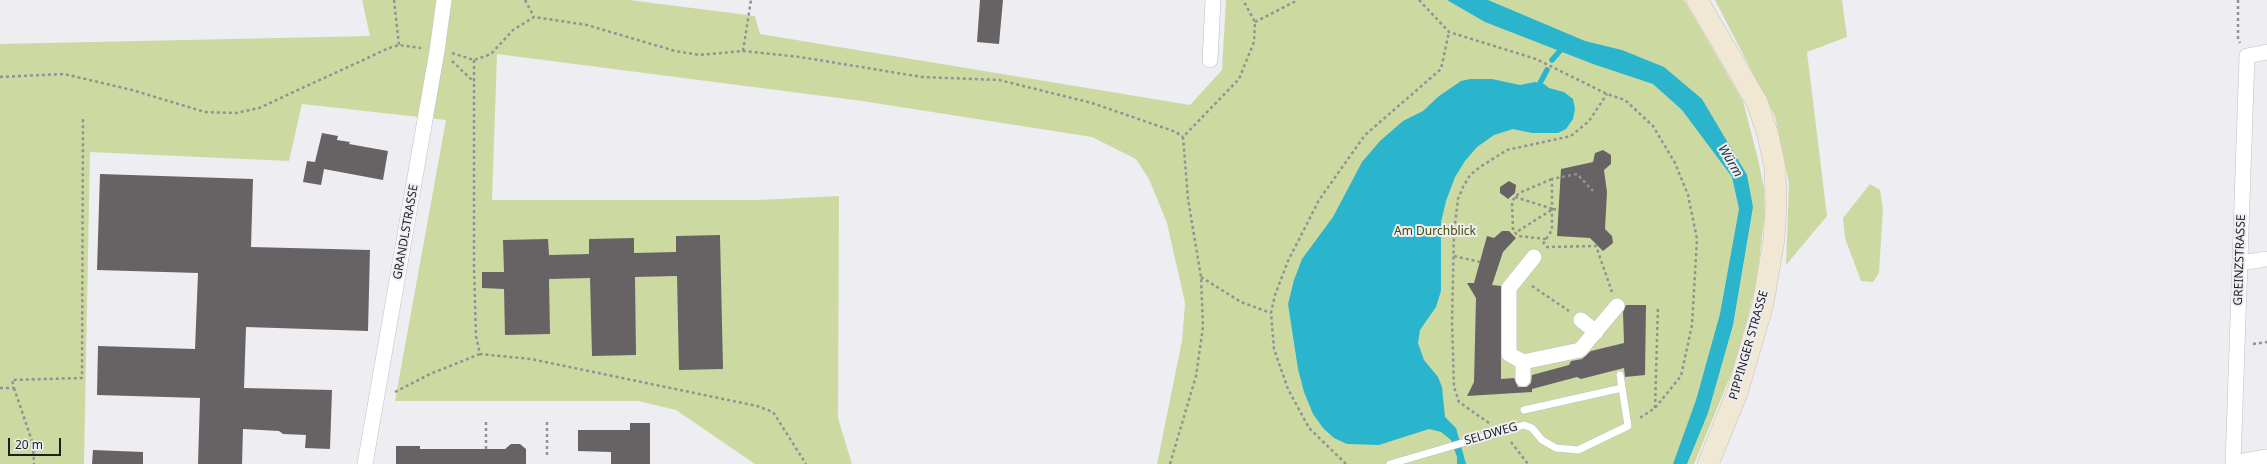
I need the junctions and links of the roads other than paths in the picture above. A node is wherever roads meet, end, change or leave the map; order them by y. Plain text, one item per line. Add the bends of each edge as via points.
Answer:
1 (444, 0) edge
2 (1213, 0) edge
3 (1698, 0) edge
4 (2267, 52) edge
5 (1210, 60) dead end
6 (1538, 254) road end
7 (2267, 259) edge
8 (2240, 263) junction
9 (1617, 306) road end
10 (1581, 320) road end
11 (1596, 332) junction
12 (1523, 362) junction
13 (1620, 375) dead end
14 (1523, 378) dead end
15 (1622, 388) junction
16 (1524, 410) dead end
17 (2267, 457) edge
18 (2233, 463) edge
19 (365, 464) edge
20 (1390, 464) edge
21 (1708, 464) edge

1 - 19 street, GRANDLSTRASSE
2 - 5 street
3 - 21 main road, PIPPINGER STRASSE via 1757,102 1775,168 1776,206 1774,239 1763,304 1737,393
4 - 8 street, GREINZSTRASSE via 2247,56
6 - 12 street via 1521,279 1510,288 1509,354
7 - 8 street
8 - 18 street, GREINZSTRASSE
9 - 11 street
10 - 11 street
11 - 12 street via 1580,350
12 - 14 street
13 - 15 lane
15 - 16 lane
15 - 20 lane, SELDWEG via 1628,426 1578,450 1556,448 1542,440 1527,425
17 - 18 street

